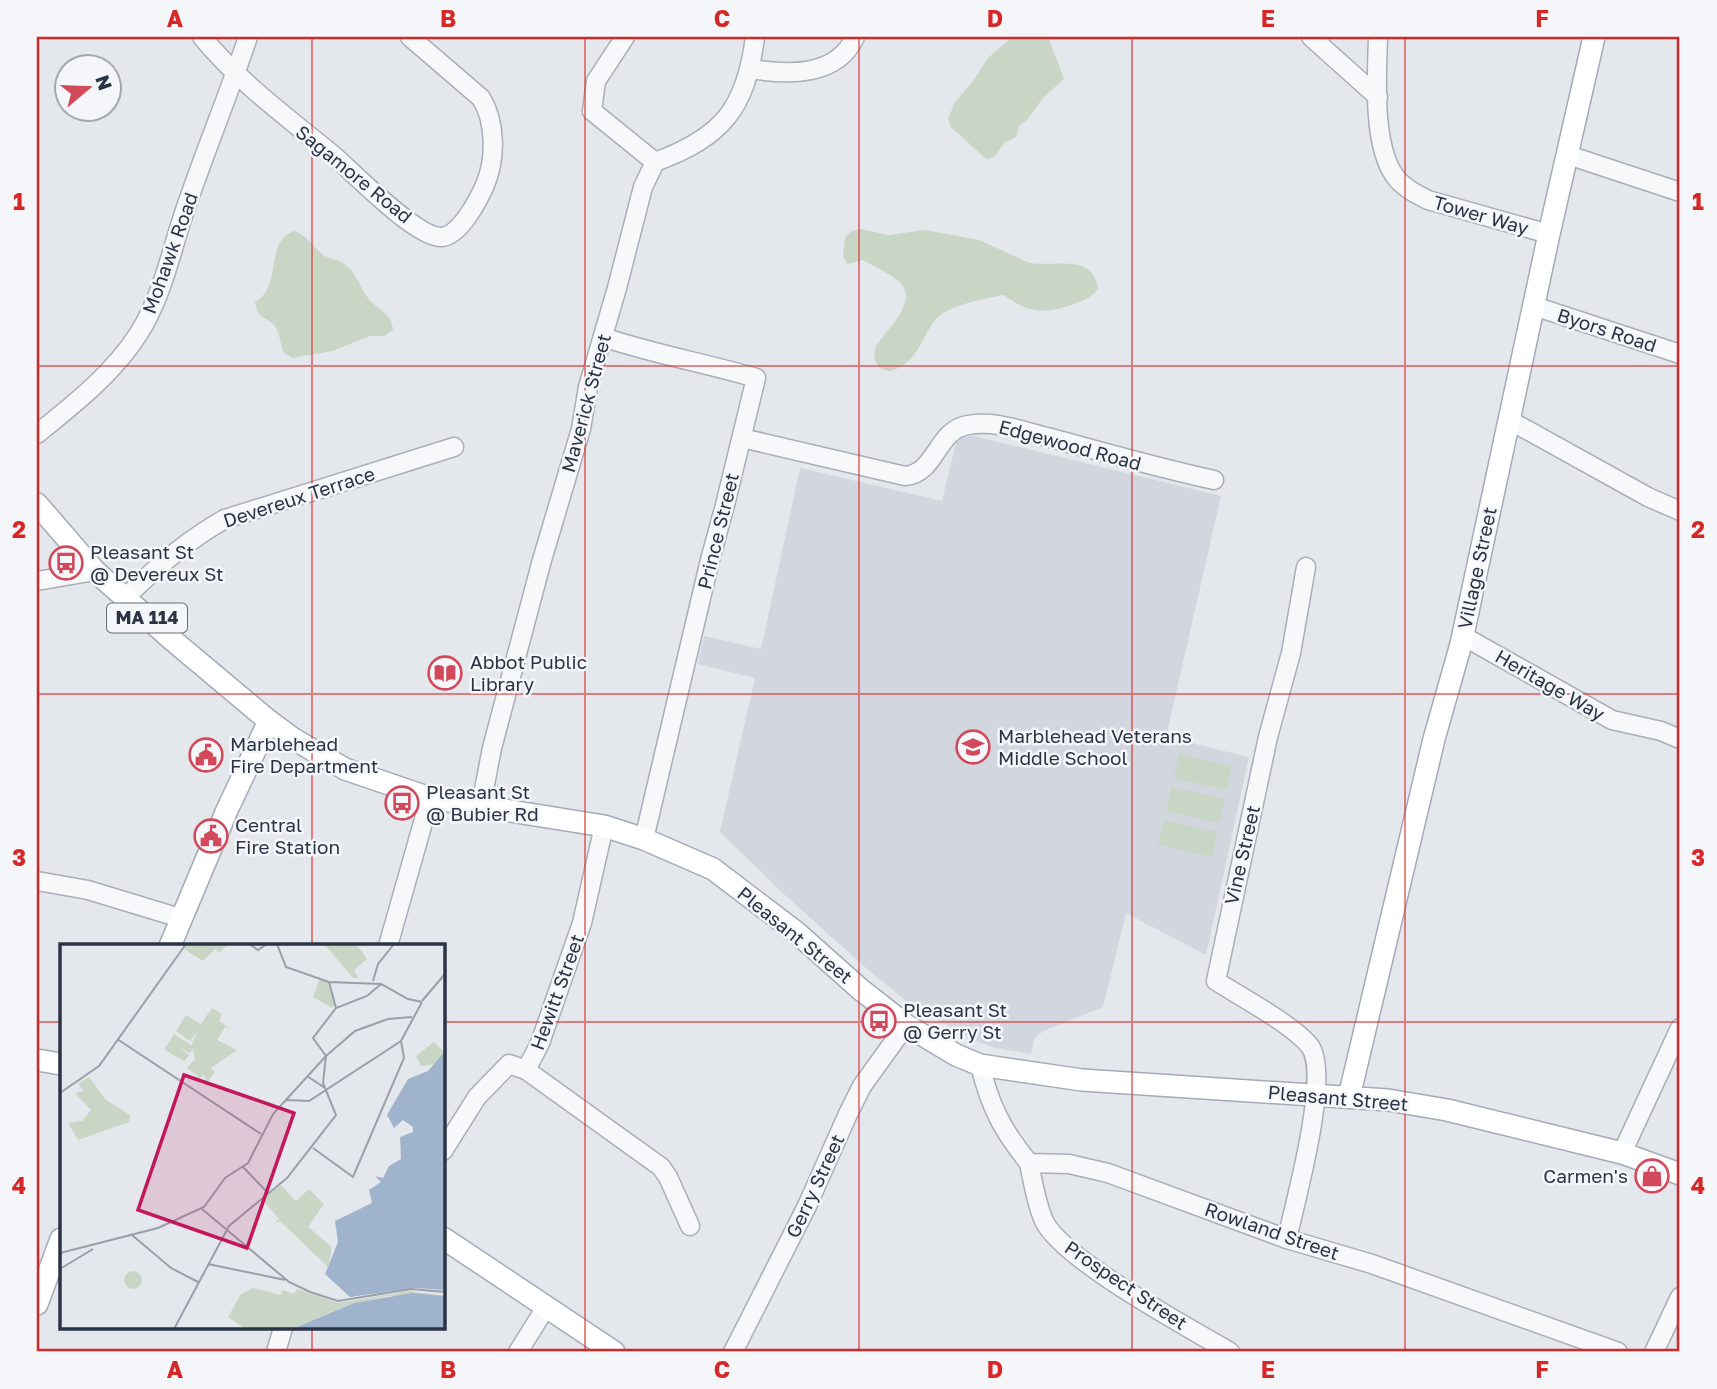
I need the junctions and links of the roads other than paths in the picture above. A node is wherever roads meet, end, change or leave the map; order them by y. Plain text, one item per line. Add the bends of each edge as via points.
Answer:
1 (202, 37) edge
2 (248, 37) edge
3 (410, 37) edge
4 (625, 37) edge
5 (755, 37) edge
6 (855, 37) edge
7 (1311, 37) edge
8 (1378, 37) edge
9 (1594, 37) edge
10 (751, 69) junction
11 (235, 74) junction
12 (1378, 97) junction
13 (1568, 155) junction
14 (655, 162) junction
15 (1680, 192) edge
16 (1549, 234) junction
17 (1534, 306) junction
18 (603, 337) junction
19 (1680, 354) edge
20 (1507, 429) junction
21 (37, 434) edge
22 (742, 438) junction
23 (454, 447) dead end
24 (1214, 480) dead end
25 (37, 503) edge
26 (1680, 511) edge
27 (1307, 567) dead end
28 (95, 571) junction
29 (37, 581) edge
30 (125, 598) junction
31 (1463, 636) junction
32 (269, 721) junction
33 (1680, 739) edge
34 (430, 798) junction
35 (481, 805) junction
36 (604, 827) junction
37 (644, 839) junction
38 (37, 881) edge
39 (180, 918) junction
40 (171, 944) edge
41 (389, 944) edge
42 (906, 1025) junction
43 (1680, 1028) edge
44 (37, 1060) edge
45 (60, 1064) edge
46 (980, 1065) junction
47 (526, 1070) junction
48 (1317, 1095) junction
49 (1349, 1097) junction
50 (444, 1149) edge
51 (1622, 1153) junction
52 (1029, 1163) junction
53 (1680, 1174) edge
54 (690, 1226) dead end
55 (444, 1239) edge
56 (1287, 1239) junction
57 (60, 1242) edge
58 (1680, 1297) edge
59 (37, 1304) edge
60 (547, 1307) junction
61 (282, 1330) edge
62 (276, 1352) edge
63 (518, 1352) edge
64 (614, 1352) edge
65 (733, 1352) edge
66 (1230, 1352) edge
67 (1618, 1352) edge
68 (1654, 1352) edge

1 - 11 street
2 - 11 street, Mohawk Road
3 - 11 street, Sagamore Road via 481,98 493,126 488,177 478,201 461,226 445,237 431,236 378,198 335,156
4 - 14 street via 596,81 592,111
5 - 10 street
6 - 10 street via 837,60 821,68 778,73
7 - 12 street
8 - 12 street, Tower Way
9 - 13 main road, Village Street
10 - 14 street via 721,125
11 - 21 street, Mohawk Road via 140,332 112,368
12 - 16 street, Tower Way via 1387,162 1411,192
13 - 15 street
13 - 16 main road, Village Street
14 - 18 street, Maverick Street via 643,187
16 - 17 main road, Village Street
17 - 19 street, Byors Road
17 - 20 main road, Village Street
18 - 22 street, Prince Street via 756,378
18 - 35 street, Maverick Street via 495,737
20 - 26 street
20 - 31 main road, Village Street
22 - 24 street, Edgewood Road via 905,476 926,467 954,429 999,424
22 - 37 street, Prince Street
23 - 30 street, Devereux Terrace via 225,519 153,569
25 - 28 main road, Pleasant Street / MA 114
27 - 48 street, Vine Street via 1216,981 1309,1044 1316,1055
28 - 29 street
28 - 30 main road, Pleasant Street / MA 114
30 - 32 main road, Pleasant Street / MA 114
31 - 33 street, Heritage Way via 1612,720
31 - 49 main road, Village Street
32 - 34 main road, Pleasant Street via 345,769
32 - 39 main road
34 - 35 main road, Pleasant Street
34 - 41 street
35 - 36 main road, Pleasant Street
36 - 37 main road, Pleasant Street
36 - 47 street, Hewitt Street via 582,923
37 - 42 main road, Pleasant Street via 713,869
38 - 39 street via 88,890
39 - 40 main road
42 - 46 main road, Pleasant Street
42 - 65 street, Gerry Street via 862,1086
43 - 51 street
44 - 45 main road
46 - 48 main road, Pleasant Street via 1095,1081
46 - 52 street via 999,1121
47 - 50 street, Hewitt Street via 509,1063 477,1097
47 - 54 street via 660,1167
48 - 49 main road, Pleasant Street
48 - 56 street
49 - 51 main road, Pleasant Street via 1447,1110
51 - 53 main road, Pleasant Street
52 - 56 street, Rowland Street via 1069,1164 1108,1173
52 - 66 street, Prospect Street via 1045,1223 1059,1241 1128,1290
55 - 60 main road
56 - 67 street, Rowland Street
57 - 59 main road
58 - 68 street
60 - 63 street
60 - 64 main road
61 - 62 street

